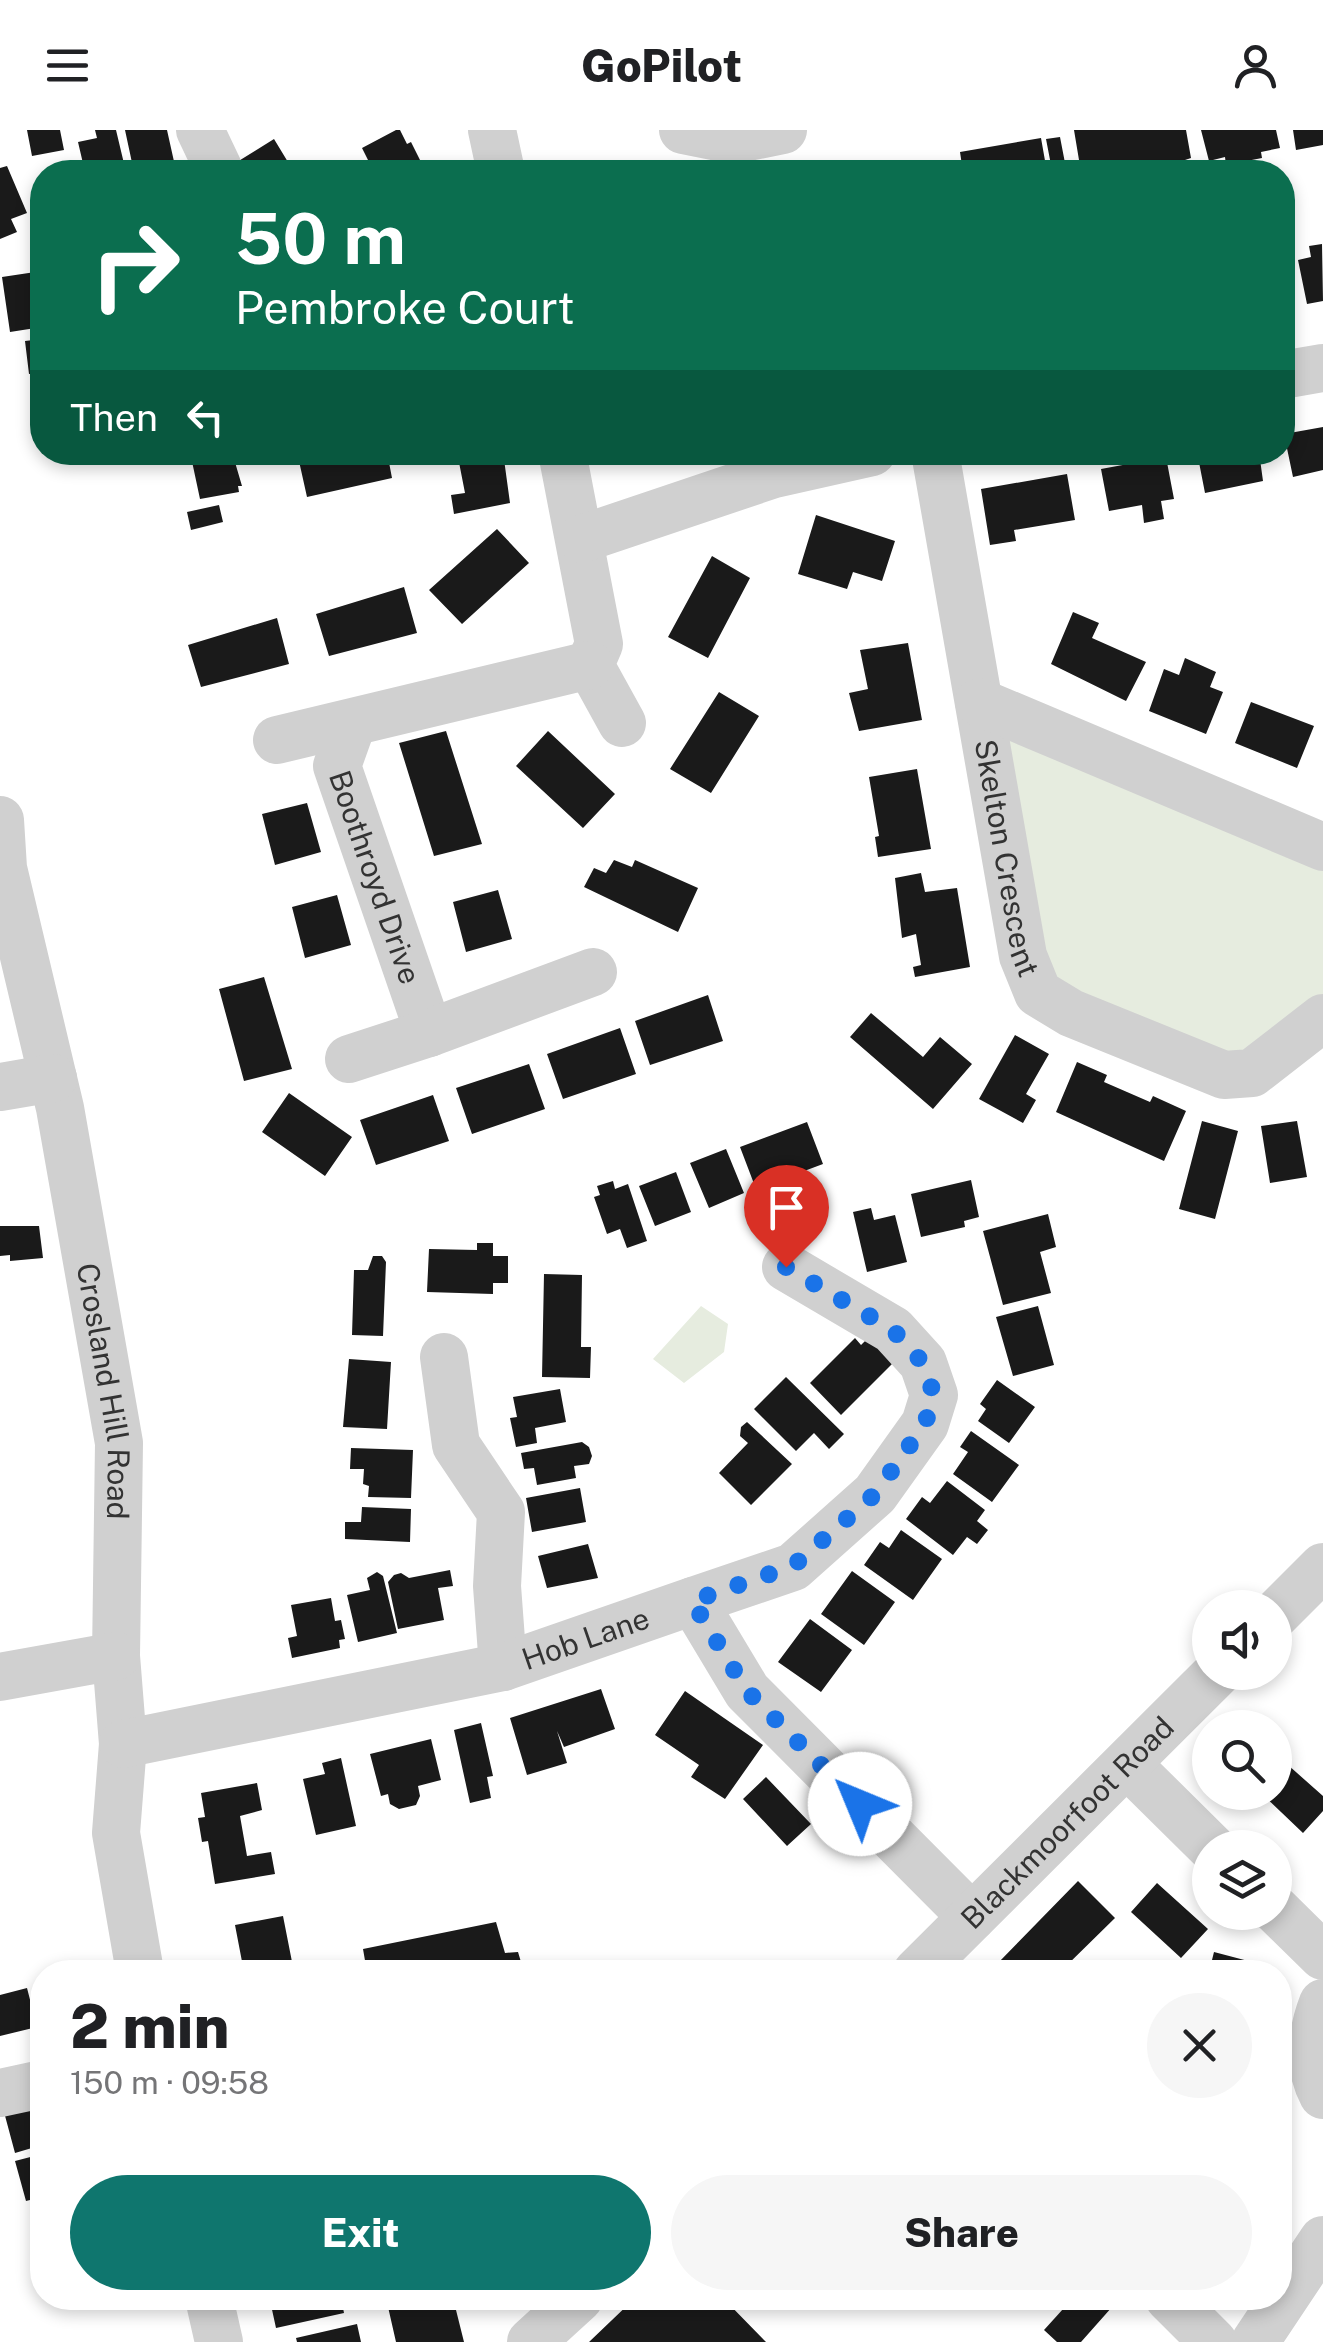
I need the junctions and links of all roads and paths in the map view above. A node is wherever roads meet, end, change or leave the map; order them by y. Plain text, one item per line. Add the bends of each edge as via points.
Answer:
1 (200, 130) edge
2 (492, 130) edge
3 (683, 130) edge
4 (782, 130) edge
5 (214, 160) edge
6 (498, 160) edge
7 (1323, 368) edge
8 (1295, 373) edge
9 (565, 465) edge
10 (814, 465) edge
11 (936, 465) edge
12 (580, 540) junction
13 (590, 665) junction
14 (979, 702) junction
15 (622, 723) dead end
16 (352, 724) junction
17 (277, 740) dead end
18 (0, 820) edge
19 (1323, 848) edge
20 (1, 868) edge
21 (11, 948) edge
22 (593, 972) dead end
23 (1323, 1018) edge
24 (429, 1033) junction
25 (349, 1059) dead end
26 (53, 1078) junction
27 (0, 1087) edge
28 (786, 1267) dead end
29 (444, 1357) dead end
30 (1323, 1567) edge
31 (1292, 1598) edge
32 (692, 1601) junction
33 (116, 1656) junction
34 (503, 1667) junction
35 (0, 1677) edge
36 (1200, 1690) edge
37 (123, 1744) junction
38 (1127, 1764) junction
39 (1194, 1830) edge
40 (972, 1917) junction
41 (1292, 1926) edge
42 (1323, 1956) edge
43 (138, 1960) edge
44 (928, 1960) edge
45 (1323, 2003) edge
46 (30, 2087) edge
47 (1306, 2090) edge
48 (0, 2093) edge
49 (1323, 2240) edge
50 (1292, 2286) edge
51 (212, 2310) edge
52 (566, 2310) edge
53 (1181, 2310) edge
54 (1276, 2310) edge
55 (219, 2342) edge
56 (531, 2342) edge
57 (1213, 2342) edge
58 (1255, 2342) edge

1 - 5 street
2 - 6 street
3 - 4 street via 733,140
7 - 8 street
9 - 12 street
10 - 12 street
11 - 14 street, Skelton Crescent
12 - 13 street via 600,644
13 - 15 street
13 - 16 street, Boothroyd Drive
14 - 19 street, Skelton Crescent
14 - 23 street, Skelton Crescent via 1023,956 1038,993 1070,1013 1224,1075 1252,1073
16 - 17 street, Boothroyd Drive
16 - 24 street, Boothroyd Drive via 337,766
18 - 20 street, Crosland Hill Road
20 - 21 street, Crosland Hill Road
21 - 26 street, Crosland Hill Road
22 - 24 street
24 - 25 street
26 - 27 street
26 - 33 street, Crosland Hill Road via 118,1442
28 - 32 street, Hob Lane via 893,1330 923,1363 934,1395 925,1424 875,1494 793,1566
29 - 34 street via 456,1445 501,1512
30 - 31 street
32 - 34 street, Hob Lane
32 - 40 street via 747,1691
33 - 35 street
33 - 37 street, Crosland Hill Road
34 - 37 street, Hob Lane
36 - 38 street, Blackmoorfoot Road
37 - 43 street, Crosland Hill Road via 116,1834
38 - 39 street
38 - 40 street, Blackmoorfoot Road
40 - 44 street, Blackmoorfoot Road
41 - 42 street
45 - 47 street
46 - 48 street
49 - 50 street
51 - 55 street
52 - 56 street
53 - 57 street
54 - 58 street

